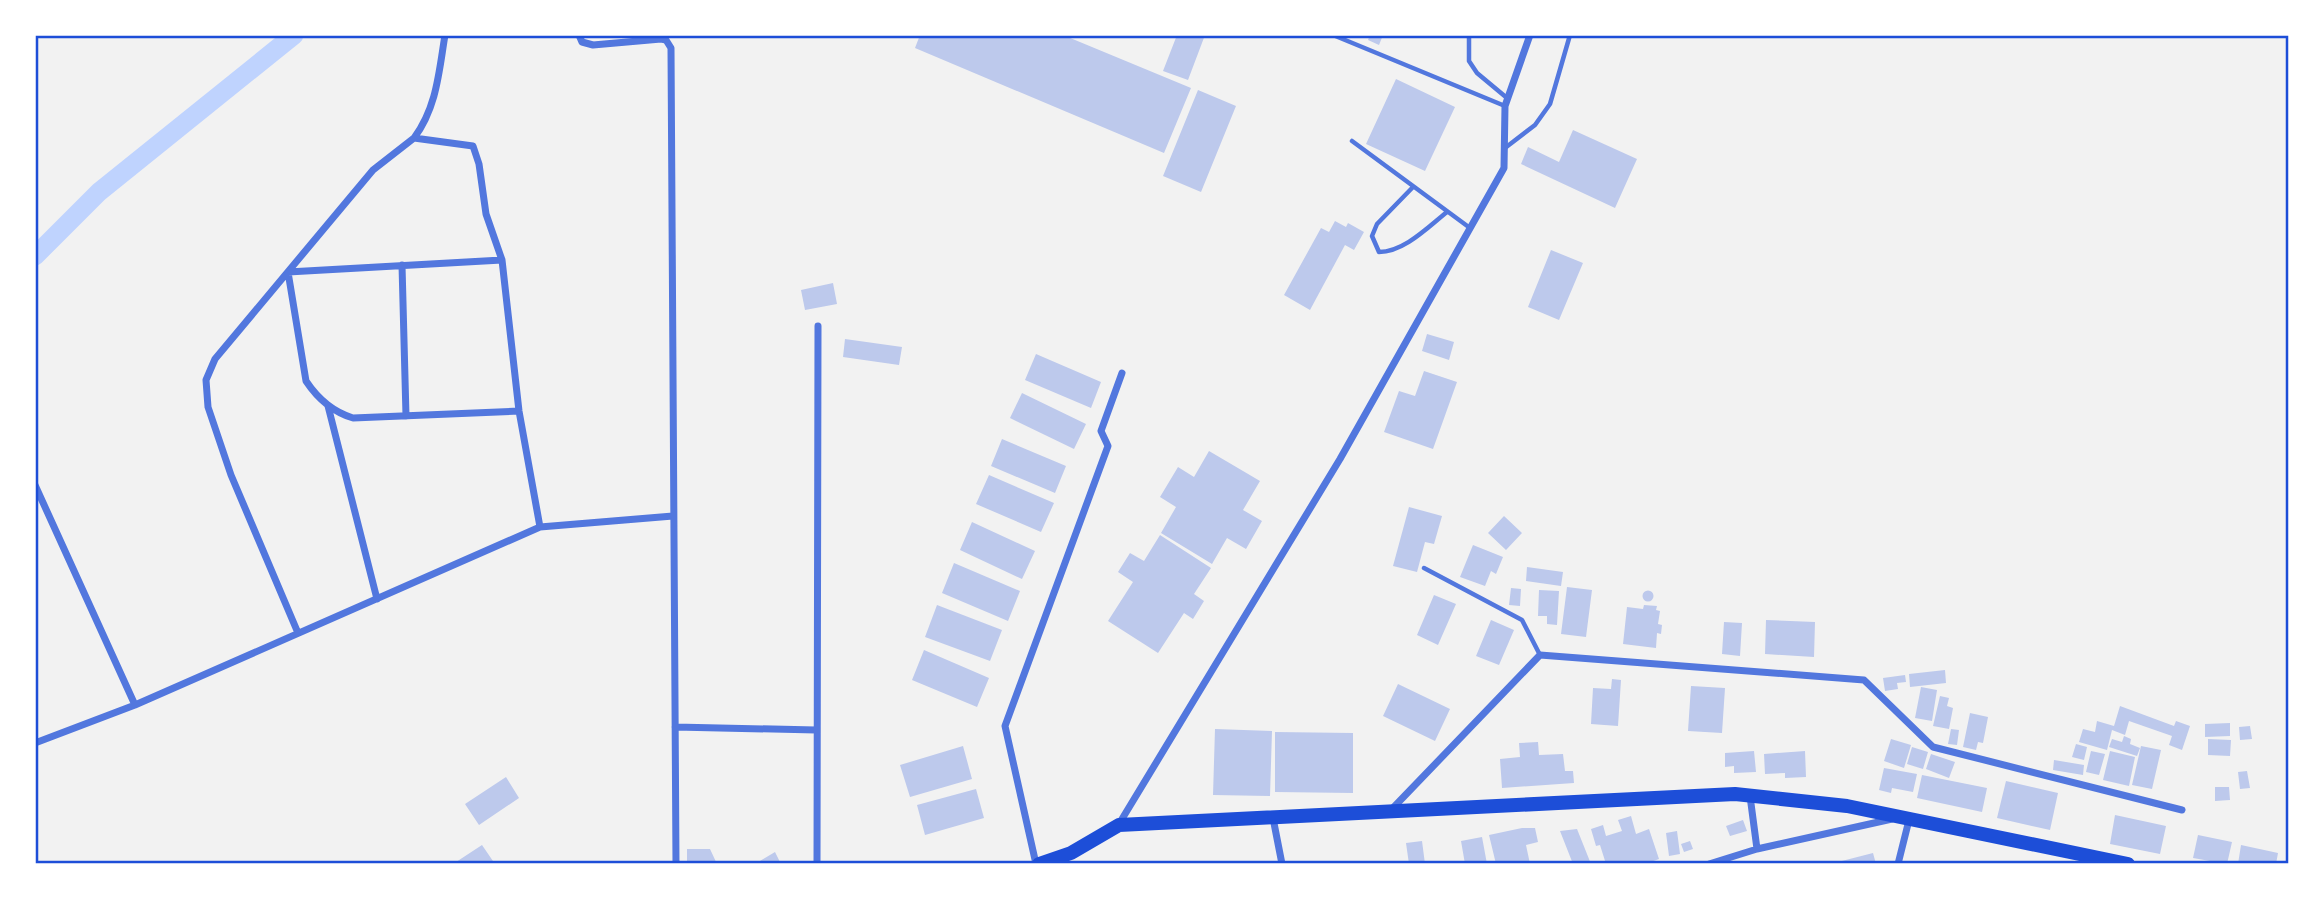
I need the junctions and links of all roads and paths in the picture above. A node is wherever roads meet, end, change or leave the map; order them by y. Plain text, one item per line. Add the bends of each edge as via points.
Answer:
1 (445, 35) edge
2 (579, 35) edge
3 (1333, 35) edge
4 (1469, 35) edge
5 (1530, 35) edge
6 (1570, 35) edge
7 (1506, 102) junction
8 (415, 138) junction
9 (1352, 141) dead end
10 (1504, 148) junction
11 (1413, 187) junction
12 (1447, 212) junction
13 (1470, 228) junction
14 (502, 260) junction
15 (402, 265) junction
16 (288, 272) junction
17 (818, 326) dead end
18 (1122, 373) dead end
19 (328, 405) junction
20 (519, 411) junction
21 (406, 416) junction
22 (35, 485) edge
23 (673, 516) junction
24 (540, 527) junction
25 (1424, 568) dead end
26 (377, 599) junction
27 (298, 634) junction
28 (1540, 655) junction
29 (135, 705) junction
30 (675, 727) junction
31 (816, 730) junction
32 (35, 743) edge
33 (1750, 796) junction
34 (2182, 810) dead end
35 (1388, 813) junction
36 (1273, 817) junction
37 (1903, 819) junction
38 (1119, 825) junction
39 (1757, 849) junction
40 (1074, 858) edge
41 (1718, 862) edge
42 (2105, 862) edge
43 (676, 864) edge
44 (817, 864) edge
45 (1037, 864) edge
46 (1282, 864) edge
47 (1709, 864) edge
48 (1898, 864) edge
49 (2128, 864) edge

1 - 8 street via 433,99
2 - 23 street via 582,42 593,45 661,39 671,48
3 - 7 lane
4 - 7 lane via 1469,61
5 - 7 street
6 - 10 lane via 1550,104 1535,125
7 - 10 street
8 - 14 street via 472,146 486,214
8 - 16 street via 373,170
9 - 11 lane
10 - 13 street via 1504,168
11 - 12 lane
11 - 12 lane via 1377,224 1372,236 1379,252 1391,252
12 - 13 lane
13 - 38 street via 1340,458
14 - 15 street
14 - 20 street
15 - 16 street
15 - 21 street
16 - 19 street via 306,381
16 - 27 street via 215,359 206,380 208,407 231,475
17 - 31 street
18 - 45 street via 1101,431 1108,446 1004,726
19 - 21 street via 354,418
19 - 26 street
20 - 21 street
20 - 24 street
22 - 29 street
23 - 24 street
23 - 30 street
24 - 26 street
25 - 28 lane via 1522,620
26 - 27 street
27 - 29 street
28 - 34 street via 1864,680 1933,747
28 - 35 street
29 - 32 street
30 - 31 street
30 - 43 street
31 - 44 street
33 - 35 main road via 1586,800
33 - 37 main road via 1847,806
33 - 39 street
35 - 36 main road
36 - 38 main road
36 - 46 street
37 - 39 street
37 - 42 main road
37 - 48 street
38 - 40 main road
39 - 41 street
40 - 45 main road
41 - 47 street
42 - 49 main road

